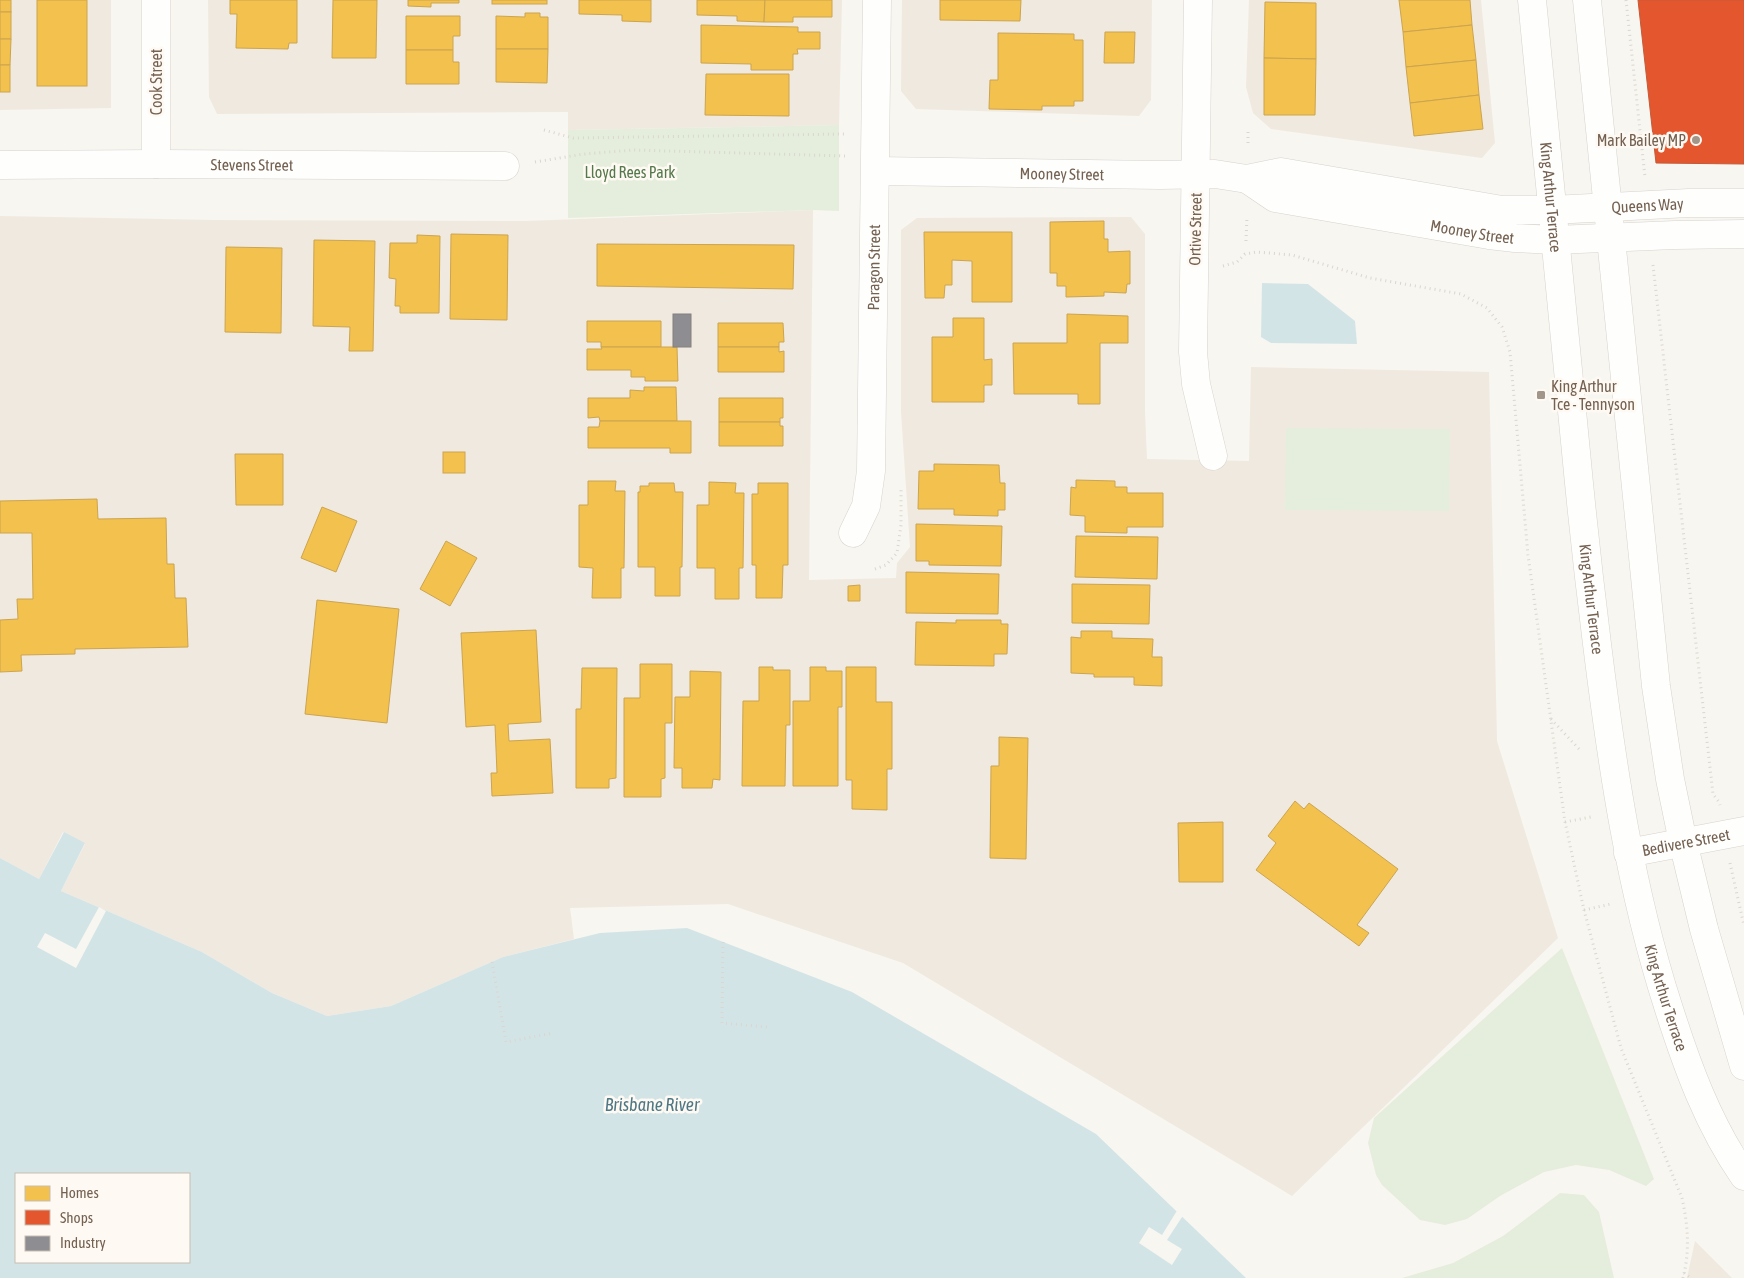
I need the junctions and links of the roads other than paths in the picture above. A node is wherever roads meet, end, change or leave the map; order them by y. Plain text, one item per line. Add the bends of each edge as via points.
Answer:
1 (156, 0) edge
2 (877, 0) edge
3 (1198, 0) edge
4 (1532, 0) edge
5 (1587, 0) edge
6 (156, 164) junction
7 (0, 165) edge
8 (505, 166) dead end
9 (876, 171) junction
10 (1196, 174) junction
11 (1247, 179) junction
12 (1744, 203) edge
13 (1607, 206) junction
14 (1552, 210) junction
15 (1744, 234) edge
16 (1610, 237) junction
17 (1555, 240) junction
18 (1213, 456) dead end
19 (853, 533) dead end
20 (1744, 831) edge
21 (1683, 842) junction
22 (1628, 852) junction
23 (1744, 1066) edge
24 (1744, 1176) edge

1 - 6 street, Cook Street
2 - 9 street, Paragon Street
3 - 10 street, Ortive Street
4 - 14 street, King Arthur Terrace
5 - 13 street
6 - 7 street, Stevens Street
6 - 8 street, Stevens Street
9 - 10 street, Mooney Street
9 - 19 street, Paragon Street via 871,471 866,506
10 - 11 street, Mooney Street
10 - 18 street, Ortive Street via 1193,352 1196,384
11 - 14 street, Mooney Street via 1281,172 1502,210
11 - 17 street, Mooney Street via 1275,198 1489,235
12 - 13 street, Queens Way
13 - 14 street, Queens Way
13 - 16 street
14 - 17 street, King Arthur Terrace
15 - 16 street, Queens Way
16 - 17 street, Queens Way
16 - 21 street via 1656,686
17 - 22 street, King Arthur Terrace via 1586,549 1609,741
20 - 21 street, Bedivere Street
21 - 22 street, Bedivere Street
21 - 23 street via 1704,929
22 - 24 street, King Arthur Terrace via 1659,977 1679,1040 1710,1120

